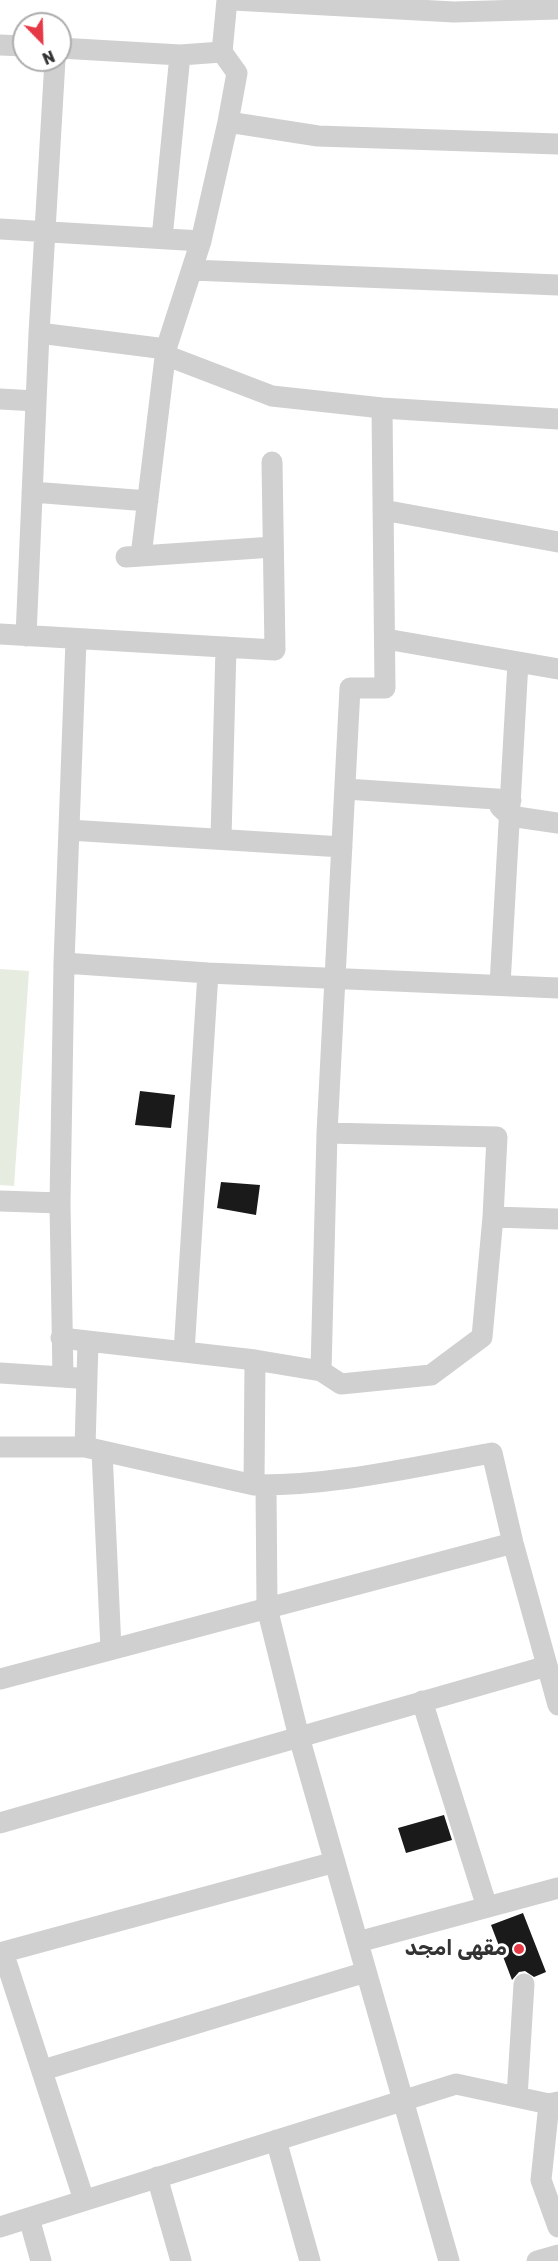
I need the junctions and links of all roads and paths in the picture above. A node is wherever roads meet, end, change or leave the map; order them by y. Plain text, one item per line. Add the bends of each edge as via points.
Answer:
1 (226, 0) edge
2 (233, 0) edge
3 (258, 1) edge
4 (558, 9) edge
5 (72, 49) edge
6 (222, 52) junction
7 (180, 55) junction
8 (54, 72) edge
9 (228, 122) junction
10 (558, 144) edge
11 (0, 229) edge
12 (46, 232) junction
13 (162, 238) junction
14 (201, 241) junction
15 (192, 270) junction
16 (558, 285) edge
17 (39, 333) junction
18 (166, 352) junction
19 (0, 399) edge
20 (36, 402) junction
21 (382, 408) junction
22 (558, 419) edge
23 (272, 462) dead end
24 (32, 492) junction
25 (148, 501) junction
26 (383, 510) junction
27 (558, 542) edge
28 (273, 547) junction
29 (0, 634) edge
30 (26, 636) junction
31 (386, 639) junction
32 (76, 640) junction
33 (226, 647) junction
34 (518, 662) junction
35 (558, 669) edge
36 (346, 789) junction
37 (504, 805) junction
38 (558, 823) edge
39 (69, 830) junction
40 (221, 838) junction
41 (342, 847) junction
42 (64, 963) junction
43 (208, 973) junction
44 (336, 978) junction
45 (500, 985) junction
46 (558, 988) edge
47 (327, 1133) junction
48 (0, 1201) edge
49 (60, 1203) junction
50 (493, 1216) junction
51 (558, 1219) edge
52 (61, 1338) junction
53 (88, 1342) junction
54 (184, 1352) junction
55 (255, 1360) junction
56 (321, 1371) junction
57 (0, 1373) edge
58 (63, 1377) junction
59 (87, 1378) junction
60 (0, 1447) edge
61 (93, 1449) junction
62 (260, 1485) junction
63 (513, 1543) junction
64 (267, 1608) junction
65 (111, 1650) junction
66 (547, 1666) junction
67 (0, 1679) edge
68 (423, 1701) junction
69 (558, 1705) edge
70 (299, 1737) junction
71 (0, 1823) edge
72 (335, 1862) junction
73 (558, 1888) edge
74 (487, 1907) junction
75 (358, 1942) junction
76 (1, 1952) edge
77 (366, 1972) junction
78 (0, 1973) edge
79 (524, 1984) dead end
80 (15, 1989) junction
81 (43, 2070) junction
82 (517, 2097) junction
83 (404, 2102) junction
84 (553, 2103) edge
85 (276, 2140) junction
86 (157, 2178) junction
87 (84, 2200) junction
88 (29, 2218) junction
89 (0, 2227) edge
90 (558, 2227) edge
91 (558, 2255) edge
92 (41, 2261) edge
93 (181, 2261) edge
94 (310, 2261) edge
95 (449, 2261) edge
96 (537, 2261) edge

1 - 6 street
2 - 3 street
3 - 4 street via 454,12
5 - 7 street
6 - 7 street
6 - 9 street via 237,73
7 - 13 street
8 - 12 street
9 - 10 street via 318,136
9 - 14 street
11 - 12 street
12 - 13 street
12 - 17 street
13 - 14 street
14 - 15 street
15 - 16 street
15 - 18 street
17 - 18 street
17 - 20 street
18 - 21 street via 272,396
18 - 25 street
19 - 20 street
20 - 24 street
21 - 22 street
21 - 26 street
23 - 28 street
24 - 25 street
24 - 30 street
25 - 28 street via 133,556
26 - 27 street
26 - 31 street
28 - 33 street via 275,650
29 - 30 street
30 - 32 street
31 - 34 street
31 - 36 street via 385,688 350,688
32 - 33 street
32 - 39 street
33 - 40 street
34 - 35 street
34 - 37 street
36 - 37 street
36 - 41 street
37 - 38 street
37 - 45 street
39 - 40 street
39 - 42 street
40 - 41 street
41 - 44 street
42 - 43 street
42 - 49 street
43 - 44 street
43 - 54 street
44 - 45 street
44 - 47 street
45 - 46 street
47 - 50 street via 497,1137
47 - 56 street
48 - 49 street
49 - 52 street
50 - 51 street
50 - 56 street via 482,1337 431,1375 340,1384
52 - 53 street
52 - 58 street
53 - 54 street
53 - 59 street
54 - 55 street
55 - 56 street
55 - 62 street
57 - 58 street
58 - 59 street
59 - 61 street
60 - 61 street
61 - 62 street
61 - 65 street
62 - 63 street via 325,1482 492,1453
62 - 64 street
63 - 64 street
63 - 66 street
64 - 65 street
64 - 70 street
65 - 67 street
66 - 68 street
66 - 69 street
68 - 70 street
68 - 74 street
70 - 71 street
70 - 72 street
72 - 75 street
72 - 76 street
73 - 74 street
74 - 75 street
75 - 77 street
76 - 80 street
77 - 81 street
77 - 83 street
78 - 80 street
79 - 82 street
80 - 81 street
81 - 87 street
82 - 83 street via 456,2084
82 - 84 street
83 - 85 street
83 - 95 street
84 - 90 street via 542,2180
85 - 86 street
85 - 94 street
86 - 87 street
86 - 93 street
87 - 88 street
88 - 89 street
88 - 92 street
91 - 96 street

